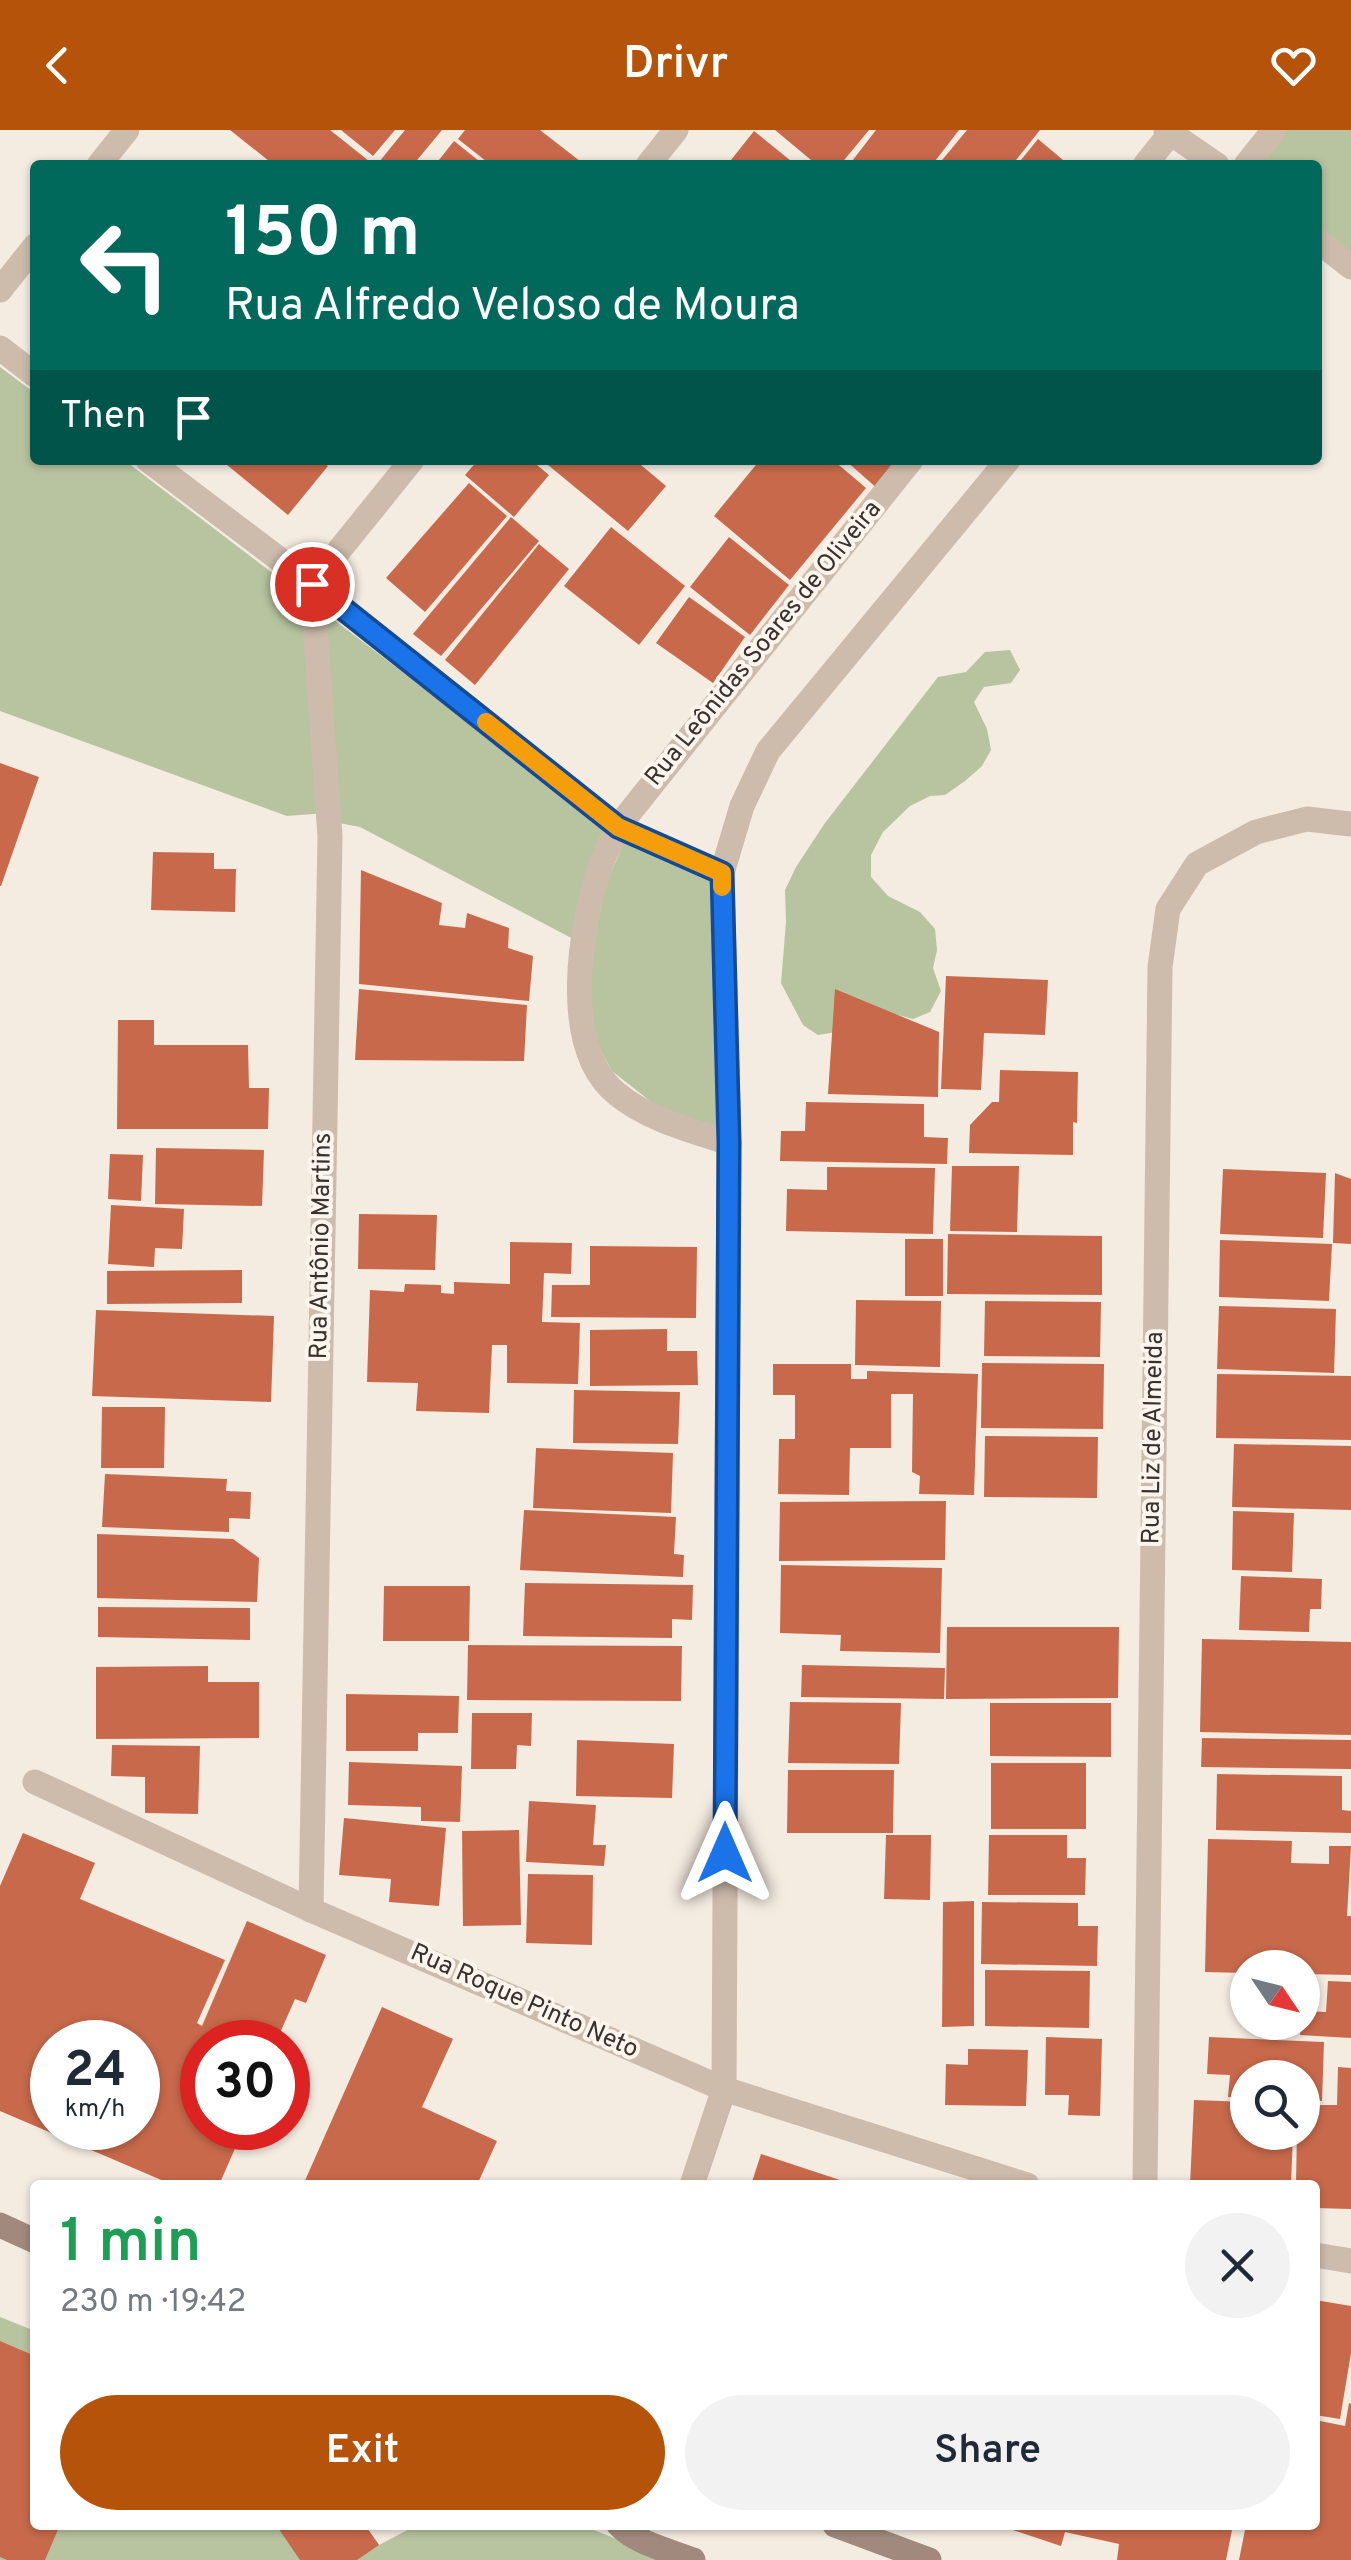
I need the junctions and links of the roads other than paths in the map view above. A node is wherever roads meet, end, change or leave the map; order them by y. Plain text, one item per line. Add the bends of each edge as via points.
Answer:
1 (126, 130) edge
2 (676, 130) edge
3 (1274, 130) edge
4 (1170, 131) edge
5 (103, 160) edge
6 (652, 160) edge
7 (1150, 160) edge
8 (1210, 160) edge
9 (1250, 160) edge
10 (1322, 244) edge
11 (30, 252) edge
12 (1351, 266) edge
13 (0, 290) edge
14 (0, 348) edge
15 (30, 371) edge
16 (155, 465) edge
17 (408, 465) edge
18 (906, 465) edge
19 (1004, 465) edge
20 (312, 584) junction
21 (1351, 824) edge
22 (618, 827) junction
23 (722, 873) junction
24 (729, 1142) junction
25 (36, 1782) dead end
26 (311, 1910) junction
27 (724, 2090) junction
28 (694, 2180) edge
29 (1011, 2180) edge
30 (1146, 2180) edge
31 (0, 2225) edge
32 (30, 2239) edge
33 (1320, 2256) edge
34 (1351, 2260) edge
35 (623, 2530) edge
36 (848, 2530) edge
37 (694, 2560) edge
38 (929, 2560) edge

1 - 5 street
2 - 6 street
3 - 9 street
4 - 7 street
4 - 8 street
10 - 12 street
11 - 13 street
14 - 15 street
16 - 20 street
17 - 20 street
18 - 22 street, Rua Leônidas Soares de Oliveira
19 - 23 street via 768,751
20 - 22 street
20 - 26 street, Rua Antônio Martins via 330,836
21 - 30 street, Rua Liz de Almeida via 1307,819 1256,832 1196,864 1168,910 1160,968
22 - 23 street
22 - 24 street, Rua Leônidas Soares de Oliveira via 602,862 580,968 590,1060 615,1092 644,1111
23 - 24 street
24 - 27 street
25 - 26 street, Rua Roque Pinto Neto
26 - 27 street, Rua Roque Pinto Neto
27 - 28 street
27 - 29 street, Rua Roque Pinto Neto
31 - 32 main road
33 - 34 street
35 - 37 main road
36 - 38 main road

